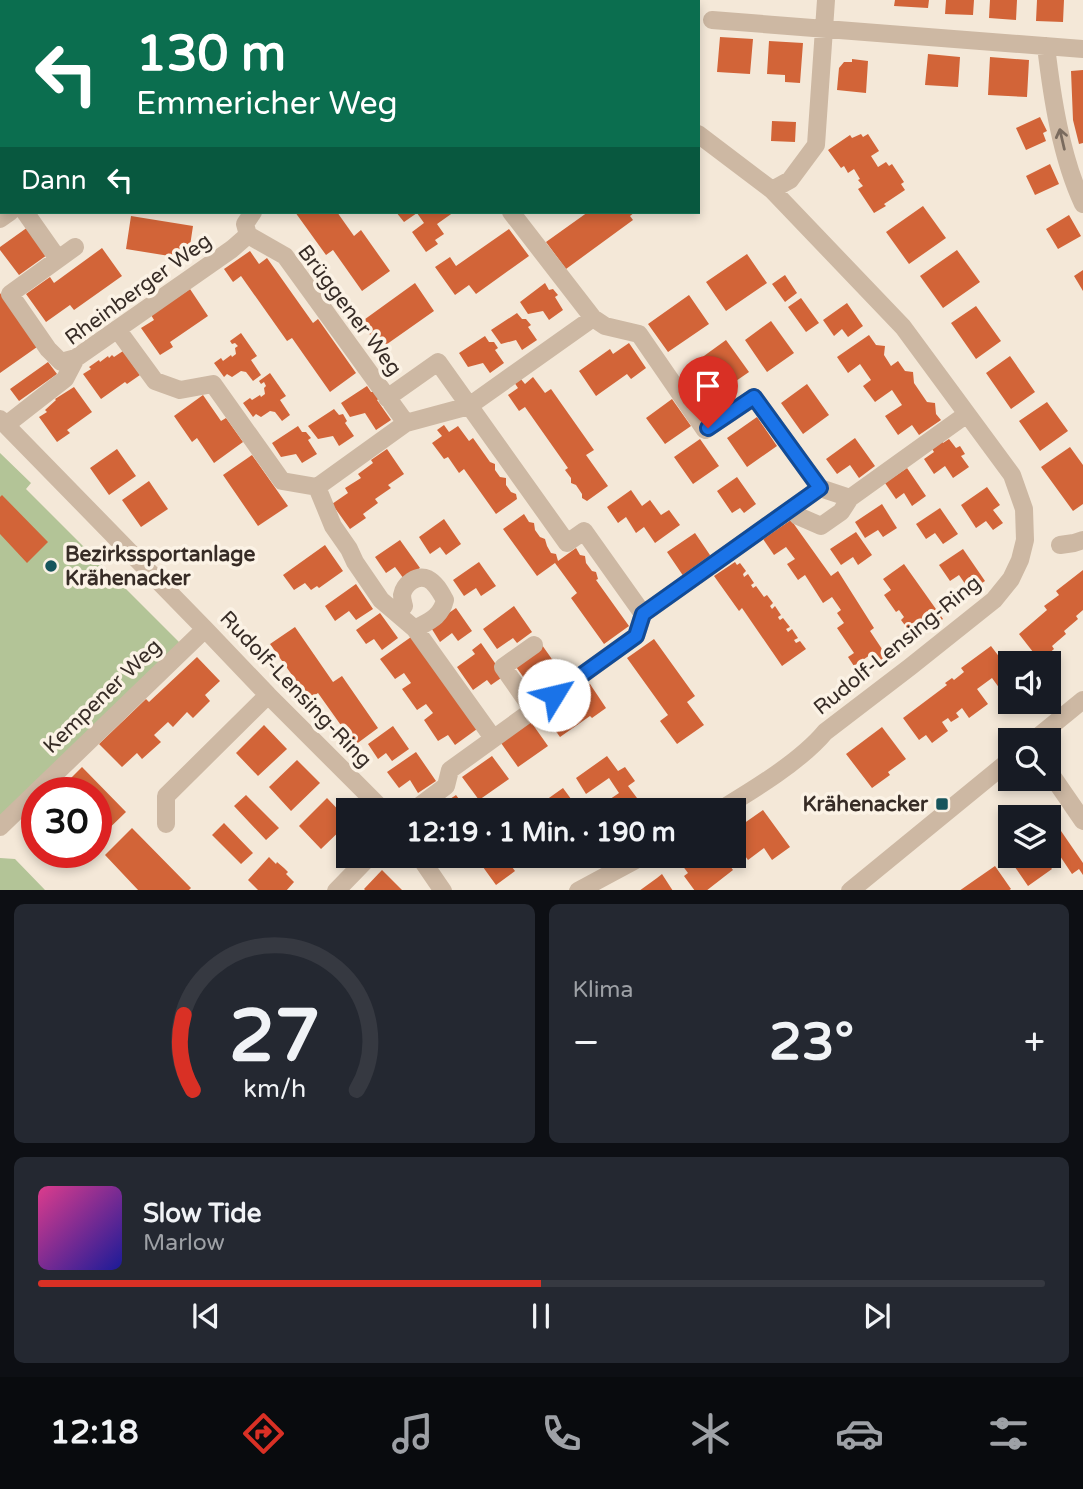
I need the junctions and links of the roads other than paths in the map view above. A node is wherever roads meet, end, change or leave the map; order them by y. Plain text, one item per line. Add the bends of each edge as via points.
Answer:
1 (826, 0) edge
2 (712, 20) dead end
3 (825, 28) junction
4 (1046, 46) junction
5 (1083, 49) edge
6 (700, 136) edge
7 (772, 190) junction
8 (1083, 204) edge
9 (26, 214) edge
10 (252, 214) edge
11 (513, 214) edge
12 (248, 235) junction
13 (75, 247) dead end
14 (58, 259) junction
15 (593, 318) junction
16 (117, 329) junction
17 (76, 358) junction
18 (387, 398) junction
19 (469, 406) junction
20 (967, 414) junction
21 (3, 422) edge
22 (405, 423) junction
23 (820, 488) junction
24 (850, 498) junction
25 (319, 499) junction
26 (792, 508) junction
27 (1083, 540) edge
28 (1060, 545) dead end
29 (398, 613) junction
30 (643, 614) junction
31 (205, 629) junction
32 (415, 629) junction
33 (534, 645) dead end
34 (268, 695) junction
35 (1083, 700) edge
36 (533, 710) junction
37 (1049, 728) edge
38 (493, 738) junction
39 (998, 770) edge
40 (1061, 789) edge
41 (371, 798) edge
42 (430, 798) edge
43 (740, 798) edge
44 (1083, 821) edge
45 (166, 824) dead end
46 (0, 827) edge
47 (358, 868) edge
48 (427, 868) edge
49 (621, 868) edge
50 (337, 890) edge
51 (442, 890) edge
52 (580, 890) edge
53 (851, 890) edge

1 - 3 street
2 - 3 street
3 - 4 street
3 - 7 street via 816,145 790,180
4 - 5 street
8 -> 4 street via 1064,147
6 - 7 street, Rudolf-Lensing-Ring
7 - 20 street, Rudolf-Lensing-Ring via 903,327
9 - 14 street
10 - 12 street via 245,224
11 - 15 street
12 - 16 street, Rheinberger Weg
12 - 18 street, Brüggener Weg via 285,256
13 - 14 street
14 - 17 street via 10,294 61,362
15 - 19 street
15 - 23 street via 605,326 639,334 705,430 754,397
16 - 17 street, Rheinberger Weg
16 - 25 street via 155,381 180,390 213,384 282,481
17 - 21 street, Rheinberger Weg via 65,379
18 - 19 street via 438,362
18 - 22 street, Brüggener Weg
19 - 22 street
19 - 30 street via 567,542 584,531
20 - 24 street
20 - 43 street, Rudolf-Lensing-Ring via 1012,475 1024,509 1025,540 1011,579 994,600 814,745
21 - 31 street, Rudolf-Lensing-Ring
22 - 25 street
23 - 24 street
23 - 26 street
24 - 26 street via 841,512 821,526 798,516
25 - 29 street via 381,600
26 - 30 street
27 - 28 street
29 - 32 street
29 - 32 street via 412,580 420,577 435,584 445,600 443,610
30 - 36 street via 636,636
31 - 34 street, Rudolf-Lensing-Ring
31 - 46 street, Kempener Weg
32 - 38 street
33 - 36 street via 503,667
34 - 41 street, Rudolf-Lensing-Ring
34 - 45 street via 166,796
35 - 37 street
36 - 38 street
38 - 42 street via 450,770 446,786
39 - 53 street
40 - 44 street
47 - 50 street
48 - 51 street
49 - 52 street

